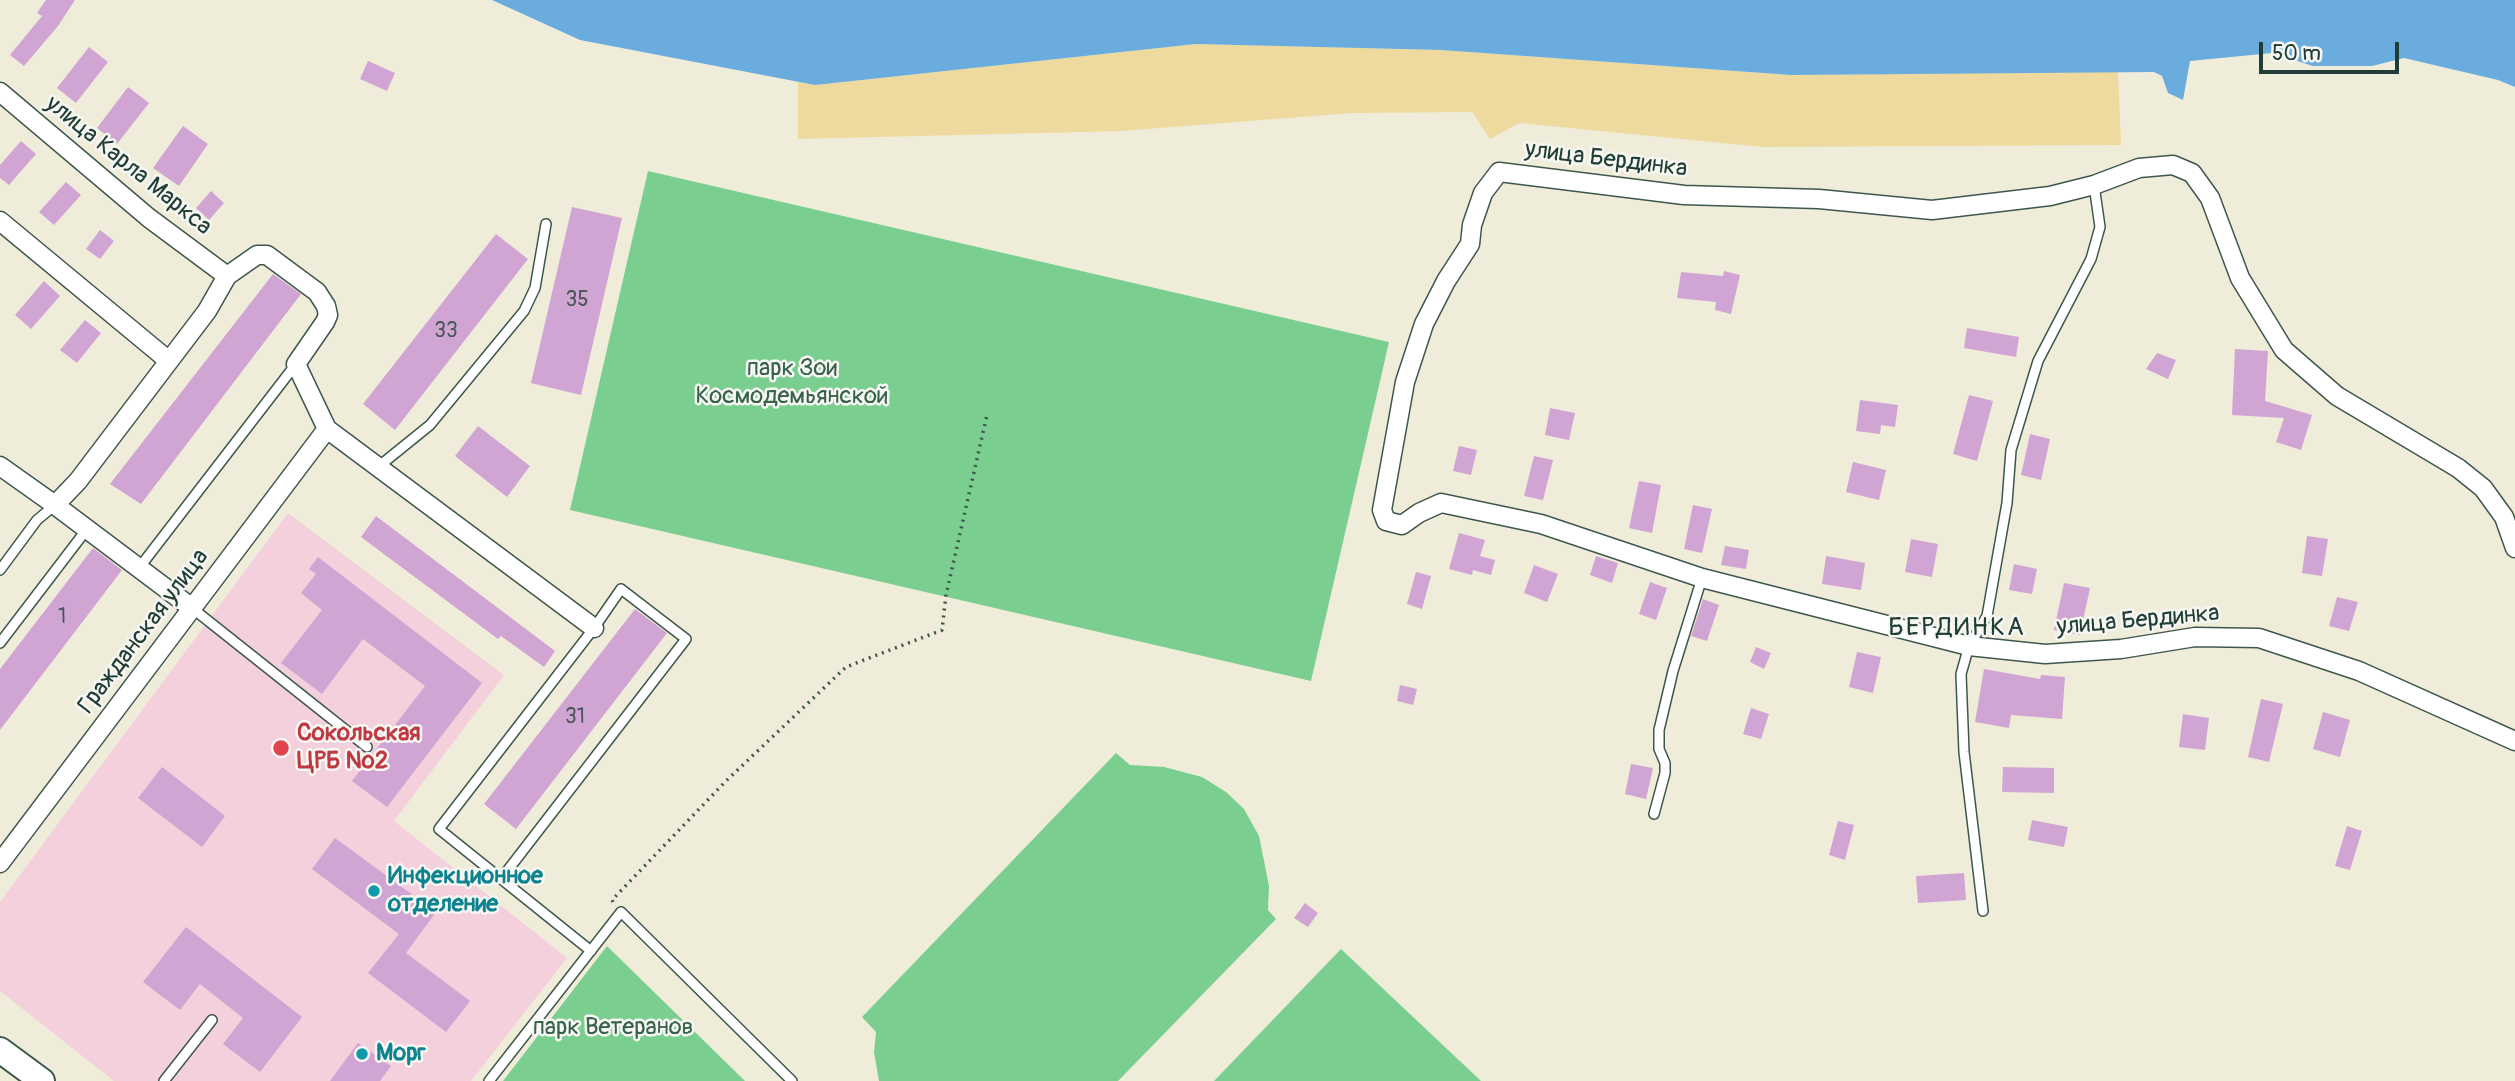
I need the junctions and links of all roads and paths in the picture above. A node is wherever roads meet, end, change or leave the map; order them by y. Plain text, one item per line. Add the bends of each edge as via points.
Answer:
1 (0, 92) edge
2 (2094, 185) junction
3 (0, 221) edge
4 (546, 224) dead end
5 (227, 276) junction
6 (169, 361) junction
7 (296, 363) junction
8 (987, 415) dead end
9 (327, 429) junction
10 (0, 466) edge
11 (378, 467) junction
12 (55, 505) junction
13 (87, 529) junction
14 (2515, 548) edge
15 (139, 568) junction
16 (0, 570) edge
17 (1702, 578) junction
18 (192, 608) junction
19 (594, 628) junction
20 (0, 643) edge
21 (1969, 646) junction
22 (2515, 741) edge
23 (367, 747) dead end
24 (1654, 814) dead end
25 (1, 860) edge
26 (501, 879) junction
27 (1983, 911) dead end
28 (621, 912) junction
29 (591, 951) junction
30 (212, 1020) dead end
31 (0, 1050) edge
32 (42, 1081) edge
33 (164, 1081) edge
34 (489, 1081) edge
35 (792, 1081) edge

1 - 5 street, улица Карла Маркса via 149,218
2 - 14 street, улица Бердинка via 2139,168 2173,165 2192,173 2210,198 2240,278 2284,350 2337,396 2458,468 2483,488 2504,517
2 - 17 street, улица Бердинка via 2050,196 1932,210 1684,195 1499,172 1483,193 1470,244 1424,324 1405,382 1382,510 1386,521 1402,525 1441,503 1541,524
2 - 21 lane via 2100,227 2091,259 2034,374 2011,450 2007,503 1987,616
3 - 6 street
4 - 11 lane via 535,288 524,311 430,425
5 - 6 street
5 - 7 street via 247,260 267,255 323,299 328,315
6 - 12 street
7 - 9 street
7 - 15 lane
8 - 28 path via 942,630 846,667 612,900
9 - 11 street
9 - 18 street, Гражданская улица
10 - 12 street
11 - 19 street
12 - 13 street
12 - 16 lane via 37,520
13 - 15 street
13 - 20 lane
15 - 18 street
17 - 21 street, улица Бердинка
17 - 24 lane via 1660,730 1666,768
18 - 23 lane
18 - 25 street, Гражданская улица
19 - 26 lane via 439,829
19 - 26 lane via 621,589 686,639
21 - 22 street, улица Бердинка via 2045,654 2121,649 2195,637 2259,638 2359,671
21 - 27 lane via 1961,674 1964,752
26 - 29 lane
28 - 29 lane
28 - 35 lane
29 - 34 lane
30 - 33 lane
31 - 32 main road

